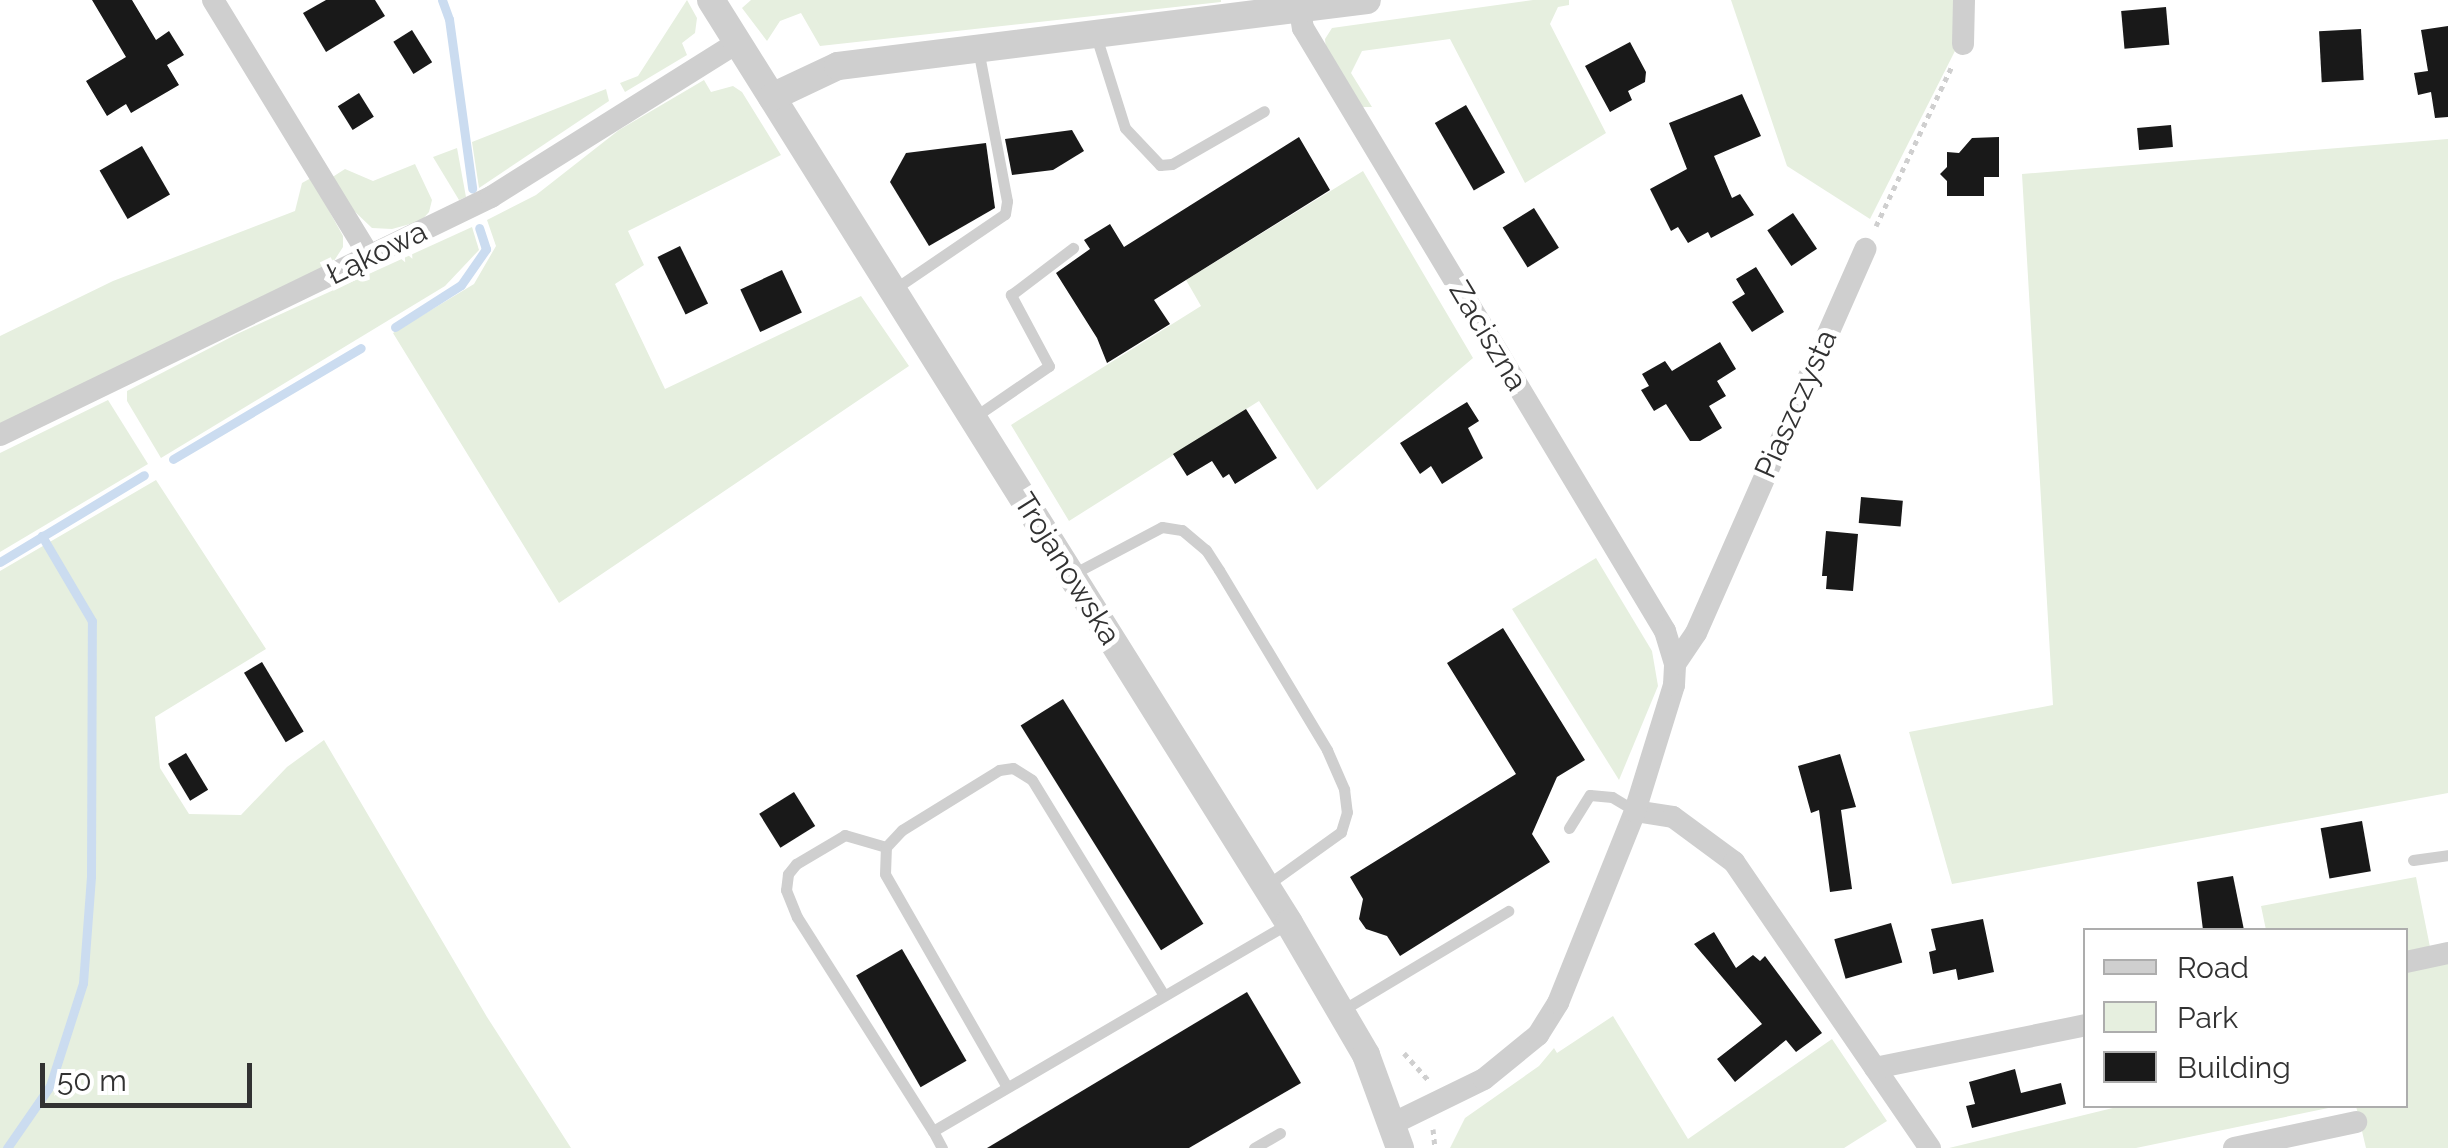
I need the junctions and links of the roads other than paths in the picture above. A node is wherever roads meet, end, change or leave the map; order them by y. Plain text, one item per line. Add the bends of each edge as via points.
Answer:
1 (213, 0) edge
2 (712, 0) edge
3 (1367, 0) edge
4 (1964, 0) edge
5 (1300, 10) junction
6 (1095, 34) junction
7 (738, 42) junction
8 (1963, 44) road end
9 (978, 49) junction
10 (772, 97) junction
11 (1264, 112) dead end
12 (1073, 248) dead end
13 (1865, 249) road end
14 (369, 256) junction
15 (892, 290) junction
16 (972, 418) junction
17 (0, 435) edge
18 (1070, 574) junction
19 (1676, 664) junction
20 (1636, 811) junction
21 (1569, 828) dead end
22 (886, 847) junction
23 (2448, 855) edge
24 (2412, 860) dead end
25 (1265, 886) junction
26 (1508, 910) dead end
27 (1288, 923) junction
28 (2448, 953) edge
29 (2408, 962) edge
30 (1164, 995) junction
31 (1341, 1011) junction
32 (2083, 1026) edge
33 (1875, 1068) junction
34 (1007, 1087) junction
35 (2356, 1122) dead end
36 (933, 1131) junction
37 (1280, 1134) dead end
38 (1397, 1135) edge
39 (942, 1148) edge
40 (1254, 1148) edge
41 (1930, 1148) edge
42 (2234, 1148) edge

1 - 14 street
2 - 7 street, Trojanowska
3 - 5 street
4 - 8 street
5 - 6 street
5 - 19 street, Zaciszna via 1303,28 1665,631
6 - 9 street
6 - 11 lane via 1125,128 1160,165
7 - 10 street, Trojanowska
7 - 14 street, Łąkowa via 491,197
9 - 10 street via 838,66
9 - 15 lane via 1005,214
10 - 15 street, Trojanowska
12 - 16 lane via 1011,295 1049,366
13 - 19 street, Piaszczysta via 1696,633
14 - 17 street, Łąkowa
15 - 16 street, Trojanowska
16 - 18 street, Trojanowska
18 - 25 street, Trojanowska
18 - 25 lane via 1162,528 1182,530 1219,570 1326,750 1348,812 1341,832
19 - 20 street, Piaszczysta
20 - 21 lane via 1590,794
20 - 33 street via 1674,817 1734,862
20 - 38 street, Piaszczysta via 1558,1003 1538,1035
22 - 30 lane via 902,830 999,770 1013,768 1032,780
22 - 34 lane via 885,874
22 - 36 lane via 845,835 796,864 786,890
23 - 24 lane
25 - 27 street, Trojanowska
26 - 31 lane
27 - 30 lane
27 - 31 street, Trojanowska
28 - 29 street
30 - 34 lane
31 - 38 street, Trojanowska
32 - 33 street
33 - 41 street
34 - 36 lane
35 - 42 street
36 - 39 lane
37 - 40 lane

